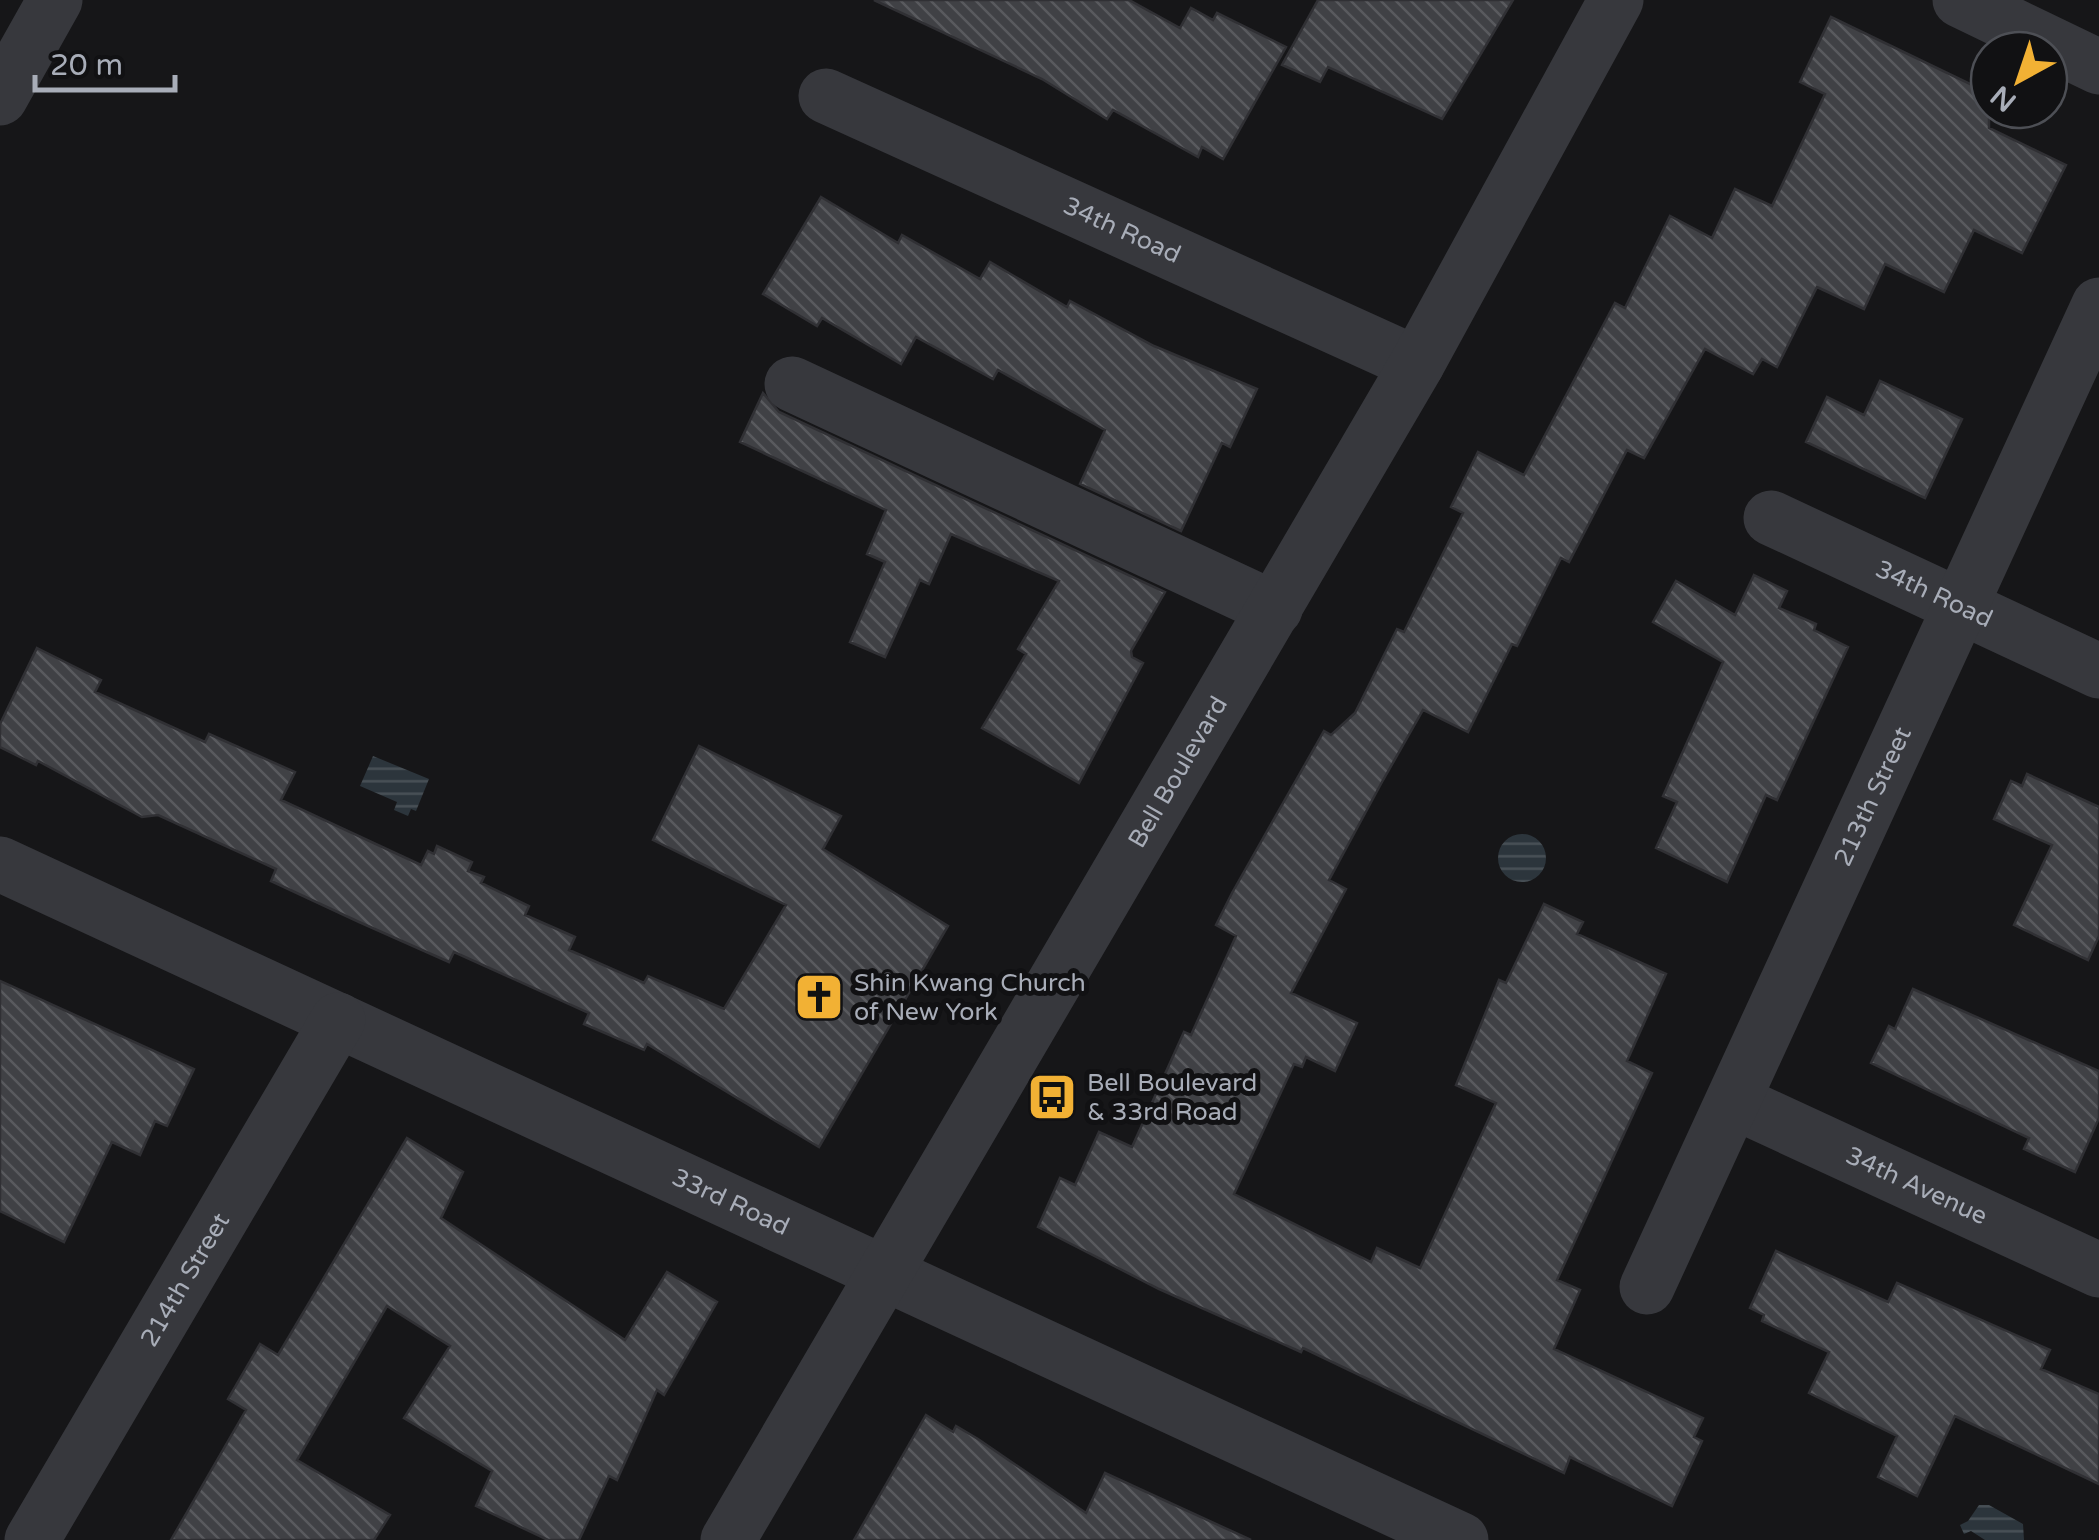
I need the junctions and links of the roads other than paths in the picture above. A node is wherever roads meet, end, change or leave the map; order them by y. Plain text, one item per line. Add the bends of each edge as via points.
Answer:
1 (54, 0) edge
2 (1616, 0) edge
3 (1960, 0) edge
4 (2099, 67) edge
5 (826, 96) dead end
6 (0, 98) edge
7 (2099, 305) edge
8 (1417, 364) junction
9 (792, 384) dead end
10 (1771, 518) dead end
11 (1963, 608) junction
12 (1274, 609) junction
13 (2099, 670) edge
14 (0, 864) edge
15 (338, 1020) junction
16 (1735, 1102) junction
17 (2099, 1270) edge
18 (886, 1273) junction
19 (1647, 1287) dead end
20 (1381, 1524) edge
21 (32, 1540) edge
22 (728, 1540) edge
23 (1461, 1540) edge

1 - 6 street
2 - 8 street, Bell Boulevard
3 - 4 street
5 - 8 street, 34th Road
7 - 11 street, 213th Street
8 - 12 street, Bell Boulevard
9 - 12 street
10 - 11 street, 34th Road
11 - 13 street, 34th Road
11 - 16 street, 213th Street
12 - 18 street, Bell Boulevard
14 - 15 street, 33rd Road
15 - 18 street, 33rd Road
15 - 21 street, 214th Street
16 - 17 street, 34th Avenue
16 - 19 street, 213th Street
18 - 20 street, 33rd Road
18 - 22 street, Bell Boulevard
20 - 23 street, 33rd Road

